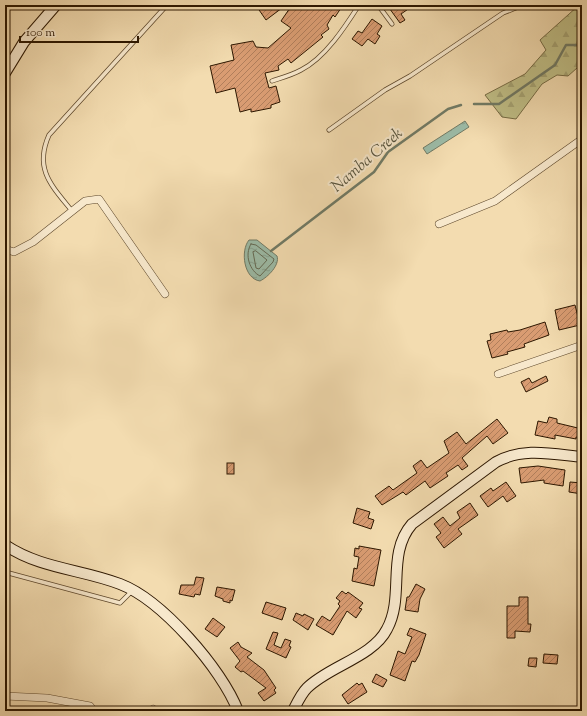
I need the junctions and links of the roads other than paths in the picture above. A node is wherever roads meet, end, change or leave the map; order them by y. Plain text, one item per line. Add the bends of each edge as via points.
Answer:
1 (56, 5) edge
2 (167, 5) edge
3 (359, 5) edge
4 (378, 5) edge
5 (523, 5) edge
6 (392, 24) dead end
7 (5, 73) edge
8 (272, 81) dead end
9 (329, 130) dead end
10 (582, 139) edge
11 (72, 210) junction
12 (438, 224) dead end
13 (5, 249) edge
14 (166, 294) dead end
15 (582, 344) edge
16 (498, 374) dead end
17 (582, 457) edge
18 (5, 545) edge
19 (5, 572) edge
20 (134, 591) junction
21 (5, 697) edge
22 (94, 711) edge
23 (238, 711) edge
24 (293, 711) edge

1 - 7 street via 24,42
2 - 11 lane via 48,135 43,149 42,165 47,180
3 - 8 lane via 344,29 324,52 302,70
4 - 6 lane
5 - 9 lane via 503,13
10 - 12 street via 495,201
11 - 13 street via 33,242 14,252
11 - 14 street via 85,200 100,199
15 - 16 street
17 - 24 street via 526,452 510,455 496,462 417,520 404,534 400,544 394,602 387,630 372,646 314,682 305,690
18 - 20 street via 39,563 97,577
19 - 20 lane via 120,603
20 - 23 street via 159,608 176,624 223,684
21 - 22 street via 47,698 90,706

